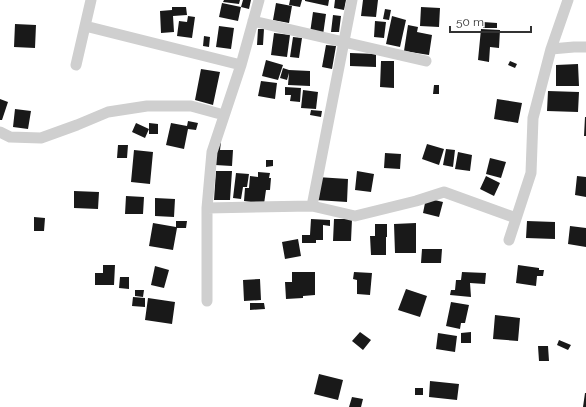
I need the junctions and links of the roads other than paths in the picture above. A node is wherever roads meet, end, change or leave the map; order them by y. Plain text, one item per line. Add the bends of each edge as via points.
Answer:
1 (91, 0) edge
2 (259, 0) edge
3 (352, 0) edge
4 (568, 0) edge
5 (253, 21) junction
6 (85, 26) junction
7 (344, 42) junction
8 (586, 47) edge
9 (551, 49) junction
10 (426, 61) dead end
11 (76, 65) dead end
12 (242, 65) junction
13 (224, 115) junction
14 (0, 132) edge
15 (312, 206) junction
16 (207, 208) junction
17 (516, 218) junction
18 (509, 240) dead end
19 (207, 301) dead end

1 - 6 street
2 - 5 street
3 - 7 street
4 - 9 street
5 - 7 street
5 - 12 street
6 - 11 street
6 - 12 street
7 - 10 street
7 - 15 street
8 - 9 street
9 - 17 street via 533,118 530,173
12 - 13 street
13 - 14 street via 191,106 147,106 108,112 41,138 10,137
13 - 16 street via 212,152
15 - 16 street
15 - 17 street via 355,216 444,192
16 - 19 street
17 - 18 street

